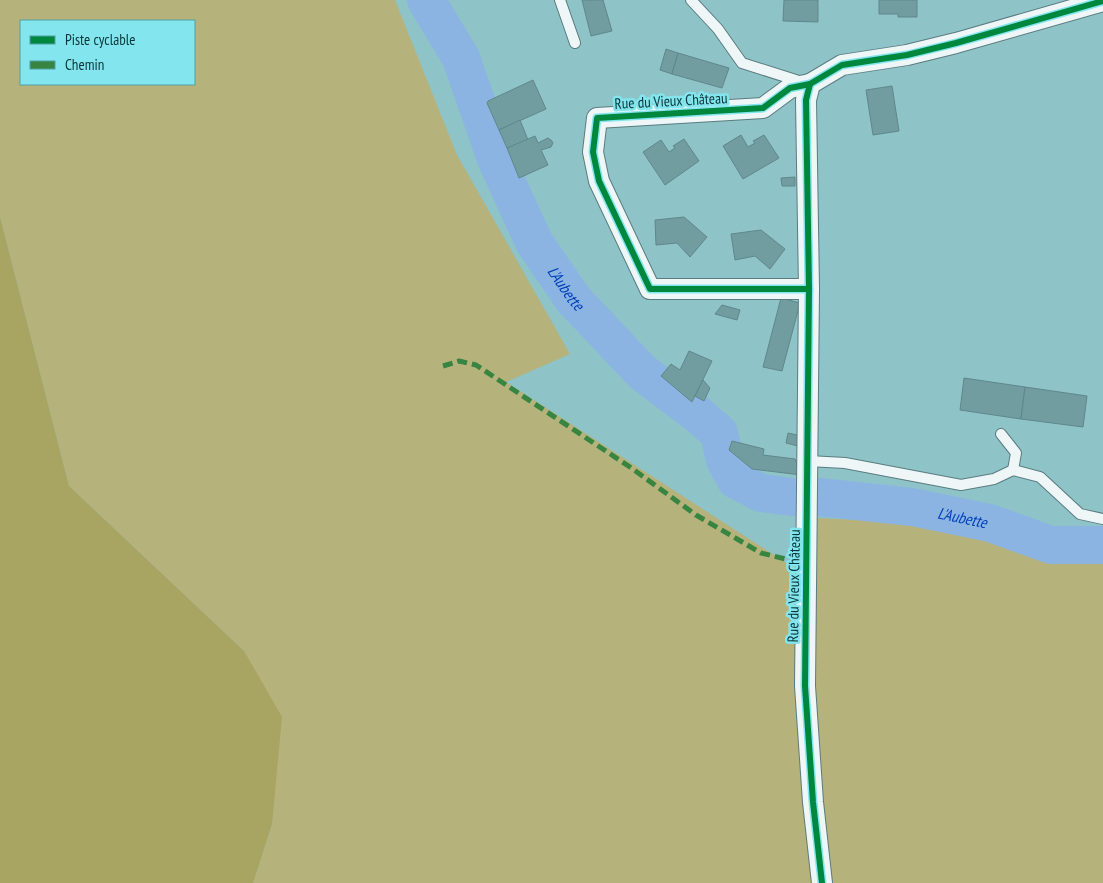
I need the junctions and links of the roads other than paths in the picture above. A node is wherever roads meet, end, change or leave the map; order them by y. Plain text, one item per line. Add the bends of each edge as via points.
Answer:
1 (560, 0) edge
2 (692, 0) edge
3 (1103, 1) edge
4 (576, 43) dead end
5 (810, 84) junction
6 (809, 289) junction
7 (1001, 434) dead end
8 (808, 461) junction
9 (1013, 470) junction
10 (1103, 519) edge
11 (822, 883) edge

1 - 4 lane
2 - 5 lane via 742,63
3 - 5 street, Rue du Vieux Château via 956,43 842,65
5 - 6 street, Rue du Vieux Château via 806,100
5 - 6 street, Rue du Vieux Château via 790,88 763,108 597,118 593,152 599,181 650,289
6 - 8 street, Rue du Vieux Château
7 - 9 lane via 1016,453
8 - 9 lane via 845,464 961,485 994,479
8 - 11 street, Rue du Vieux Château via 805,686
9 - 10 lane via 1040,478 1080,514

